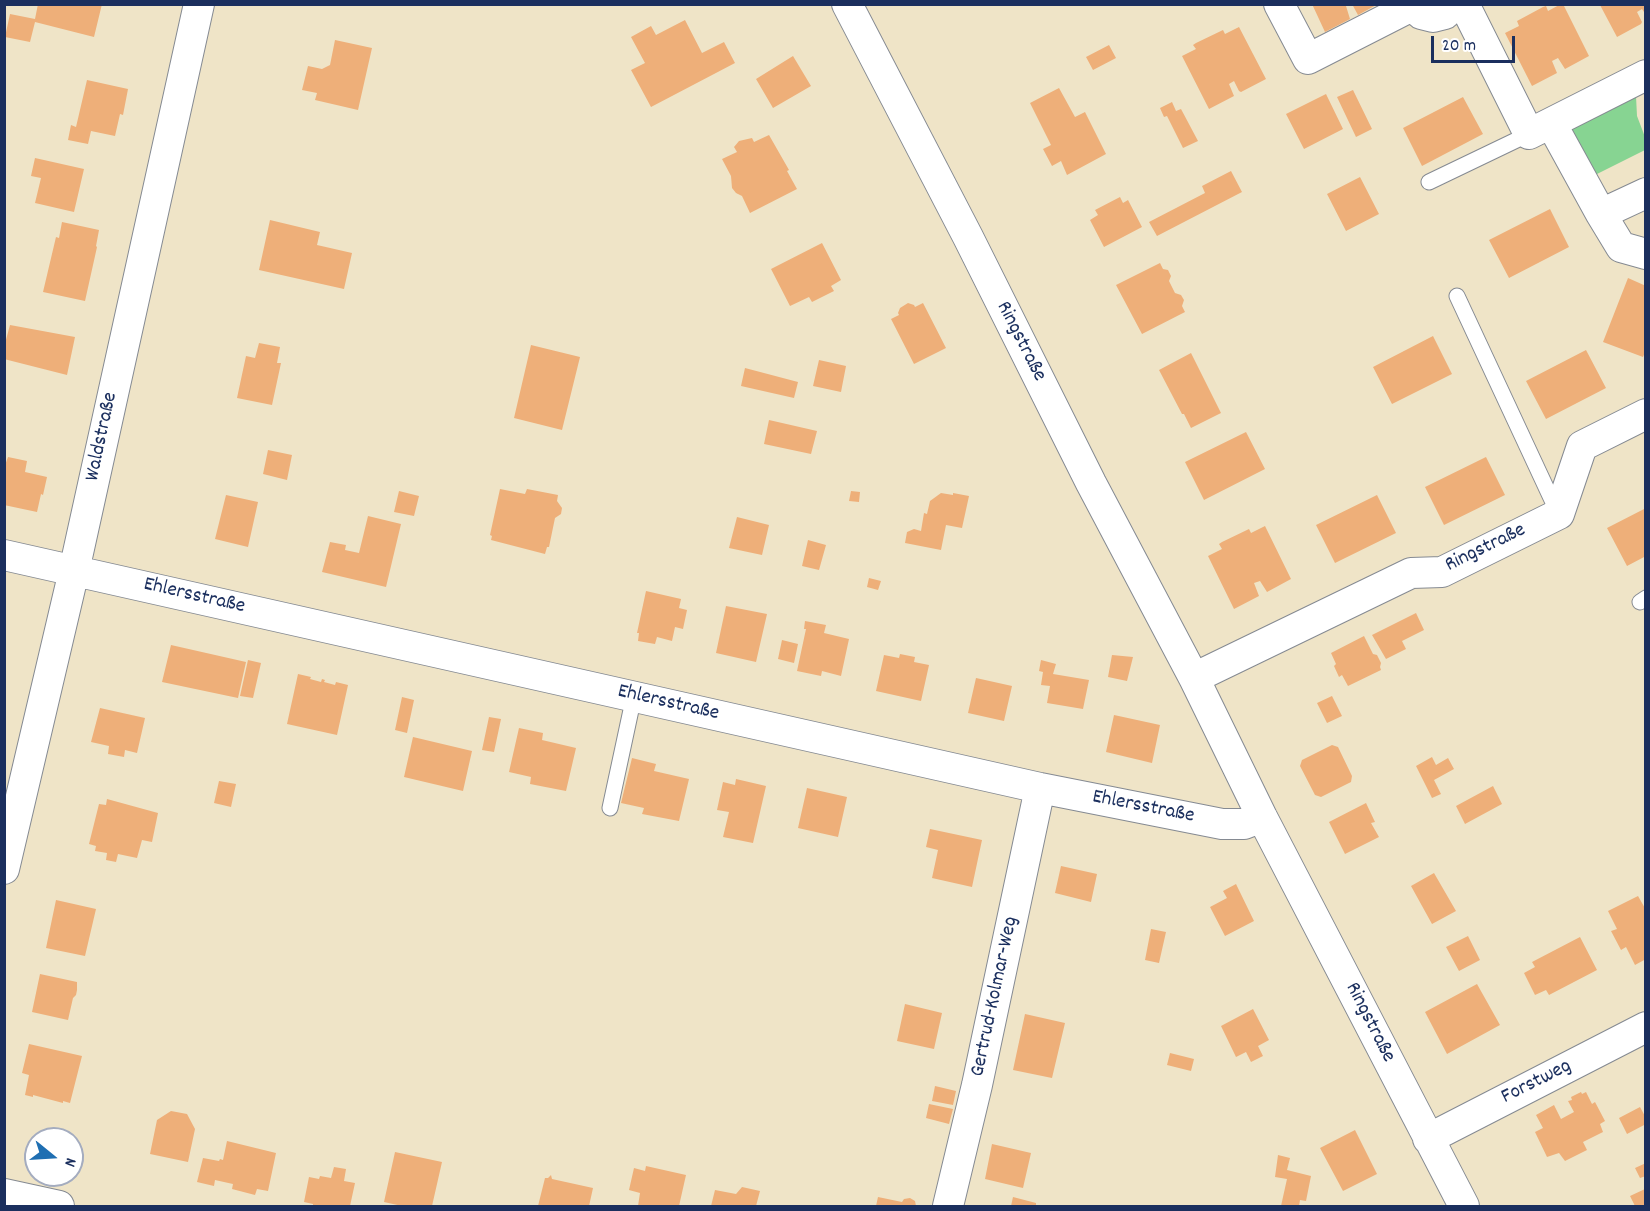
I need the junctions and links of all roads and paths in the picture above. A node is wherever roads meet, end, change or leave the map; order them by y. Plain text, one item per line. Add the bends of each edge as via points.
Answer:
1 (199, 4) edge
2 (847, 4) edge
3 (1279, 4) edge
4 (1454, 4) edge
5 (1464, 4) edge
6 (1412, 5) edge
7 (1646, 75) edge
8 (1540, 128) junction
9 (1429, 182) dead end
10 (1646, 193) edge
11 (1601, 214) junction
12 (1646, 254) edge
13 (1457, 296) dead end
14 (1646, 414) edge
15 (1558, 514) junction
16 (4, 555) edge
17 (74, 570) junction
18 (1194, 678) junction
19 (634, 696) junction
20 (1040, 788) junction
21 (610, 808) dead end
22 (1262, 817) junction
23 (4, 869) edge
24 (1646, 1027) edge
25 (1428, 1139) junction
26 (4, 1194) edge
27 (59, 1206) edge
28 (948, 1206) edge
29 (1464, 1206) edge

1 - 17 street, Waldstraße
2 - 18 street, Ringstraße
3 - 6 street via 1308,59
4 - 6 street via 1445,14 1433,17 1421,14
5 - 8 street
7 - 8 street
8 - 9 lane
8 - 11 street
10 - 11 street
11 - 12 street via 1621,247
13 - 15 lane
14 - 15 street via 1582,446
15 - 18 street, Ringstraße via 1442,572 1411,573
16 - 17 street, Ehlersstraße
17 - 19 street, Ehlersstraße
17 - 23 street, Waldstraße
18 - 22 street, Ringstraße
19 - 20 street, Ehlersstraße
19 - 21 lane
20 - 22 street, Ehlersstraße via 1222,824 1244,824
20 - 28 street, Gertrud-Kolmar-Weg
22 - 25 street, Ringstraße
24 - 25 street, Forstweg
25 - 29 street, Ringstraße
26 - 27 street

